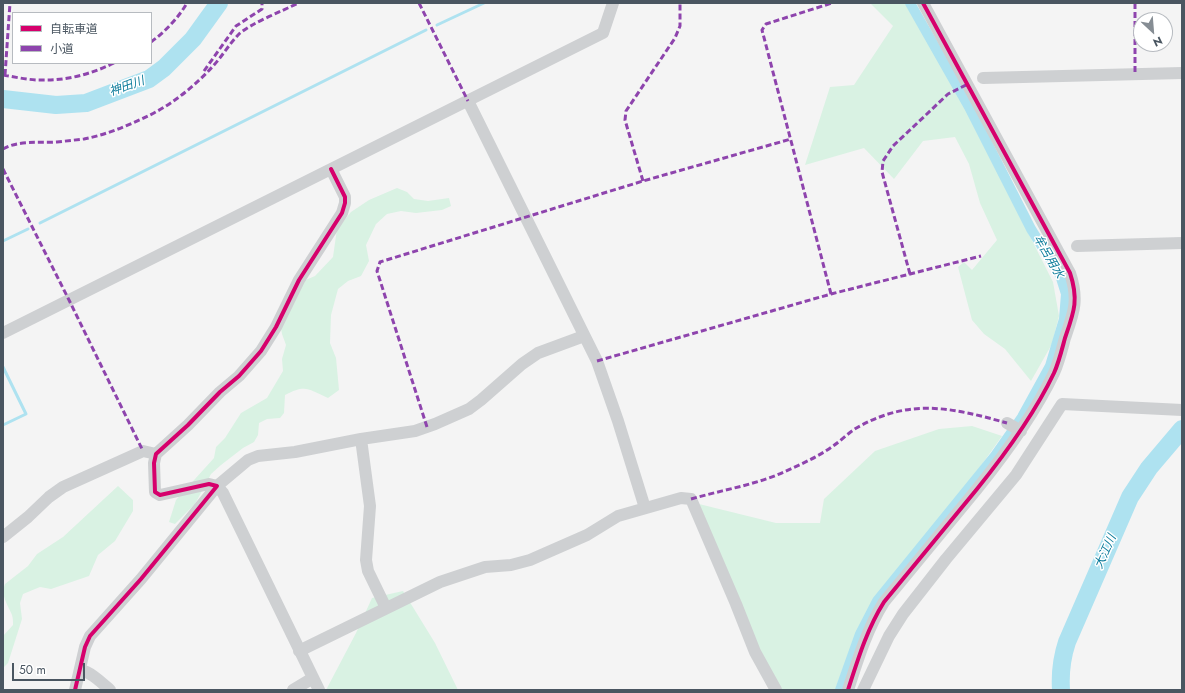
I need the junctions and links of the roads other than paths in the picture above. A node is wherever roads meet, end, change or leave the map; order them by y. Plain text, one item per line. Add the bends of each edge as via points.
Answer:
1 (614, 3) edge
2 (923, 3) edge
3 (1182, 73) edge
4 (983, 78) dead end
5 (468, 101) junction
6 (331, 169) junction
7 (1182, 243) edge
8 (1077, 246) dead end
9 (3, 333) edge
10 (584, 336) junction
11 (1182, 410) edge
12 (361, 439) junction
13 (156, 454) junction
14 (216, 486) junction
15 (645, 508) junction
16 (3, 537) edge
17 (386, 608) junction
18 (299, 651) junction
19 (80, 670) junction
20 (313, 678) junction
21 (75, 690) edge
22 (110, 690) edge
23 (293, 690) edge
24 (319, 690) edge
25 (776, 690) edge
26 (848, 690) edge
27 (863, 690) edge

1 - 5 street via 603,33
2 - 26 street via 1070,273 1076,298 1074,312 1054,372 958,513 884,602 866,635
3 - 4 street
5 - 6 street
5 - 10 street
6 - 9 street
6 - 13 street via 345,197 342,213 299,280 276,327 261,351 239,376
7 - 8 street
10 - 12 street via 538,353 468,409 415,431
10 - 15 street via 597,361
11 - 27 street via 1062,404 1016,475 903,614 889,636
12 - 14 street via 295,452 258,456 248,460
12 - 17 street via 370,506 366,560 368,571
13 - 14 street via 155,492 160,495 209,484
13 - 16 street via 143,451 64,487
14 - 18 street via 223,493
14 - 19 street via 90,636
15 - 17 street via 618,516 588,535 530,560 472,570
15 - 25 street via 681,498 691,499 755,652
17 - 18 street
18 - 20 street
19 - 21 street
19 - 22 street via 102,682
20 - 23 street
20 - 24 street

